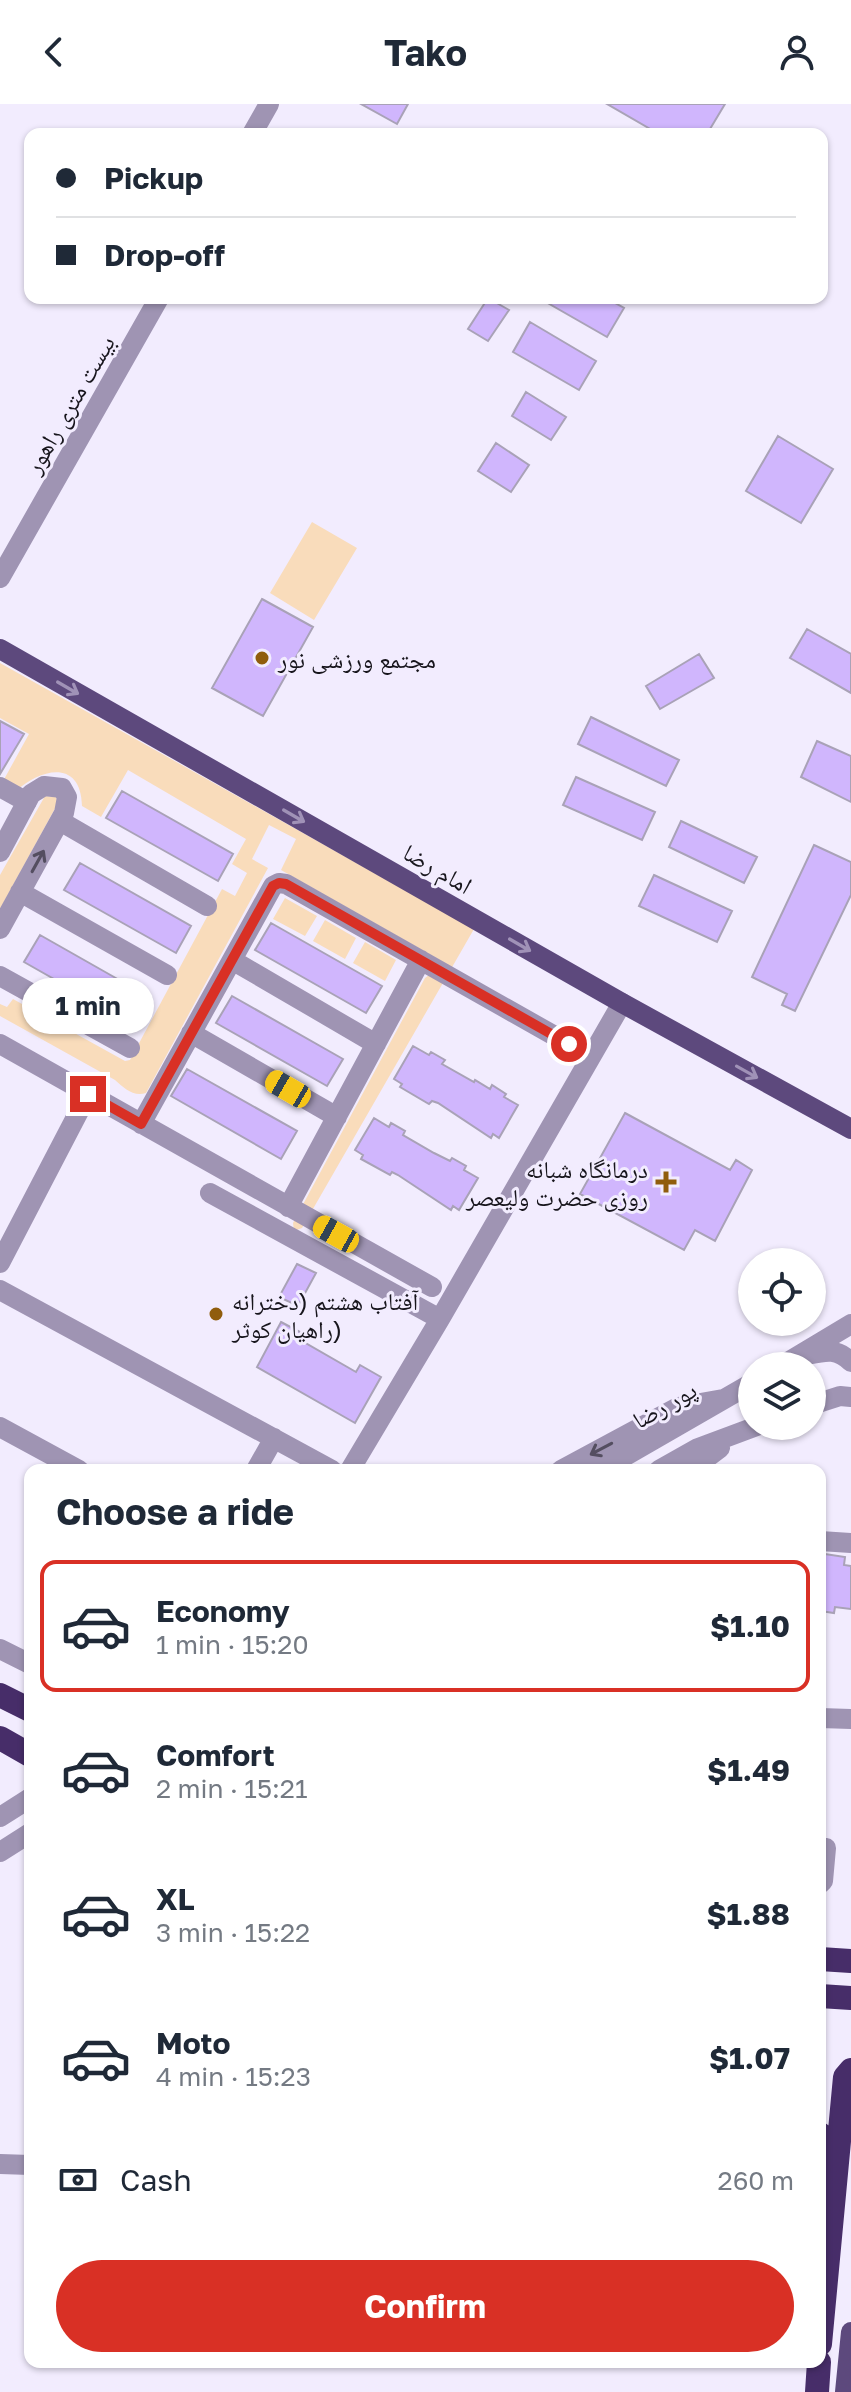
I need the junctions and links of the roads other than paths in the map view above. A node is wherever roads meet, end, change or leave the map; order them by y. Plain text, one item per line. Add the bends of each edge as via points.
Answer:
1 (269, 104) edge
2 (255, 128) edge
3 (156, 304) edge
4 (0, 578) edge
5 (0, 649) edge
6 (0, 787) edge
7 (27, 802) junction
8 (60, 821) junction
9 (0, 852) edge
10 (20, 892) junction
11 (207, 906) dead end
12 (0, 929) edge
13 (232, 960) junction
14 (421, 960) junction
15 (167, 975) dead end
16 (0, 976) edge
17 (622, 1003) junction
18 (191, 1033) junction
19 (0, 1044) edge
20 (376, 1044) junction
21 (569, 1044) dead end
22 (130, 1048) dead end
23 (88, 1094) junction
24 (337, 1117) junction
25 (141, 1124) junction
26 (851, 1129) edge
27 (210, 1193) dead end
28 (288, 1207) junction
29 (0, 1263) edge
30 (432, 1287) dead end
31 (0, 1290) edge
32 (440, 1319) junction
33 (851, 1324) edge
34 (805, 1352) edge
35 (823, 1352) edge
36 (851, 1362) edge
37 (738, 1391) edge
38 (847, 1392) edge
39 (723, 1399) junction
40 (826, 1400) edge
41 (0, 1427) edge
42 (738, 1433) edge
43 (738, 1437) edge
44 (274, 1438) junction
45 (68, 1464) edge
46 (259, 1464) edge
47 (321, 1464) edge
48 (354, 1464) edge
49 (572, 1464) edge
50 (611, 1464) edge
51 (670, 1464) edge
52 (700, 1464) edge
53 (826, 1541) edge
54 (851, 1543) edge
55 (0, 1649) edge
56 (24, 1661) edge
57 (0, 1695) edge
58 (24, 1707) edge
59 (826, 1718) edge
60 (851, 1719) edge
61 (0, 1738) edge
62 (24, 1752) edge
63 (24, 1802) edge
64 (0, 1817) edge
65 (24, 1837) edge
66 (5, 1848) edge
67 (826, 1959) edge
68 (851, 1961) edge
69 (826, 1996) edge
70 (851, 1998) edge
71 (851, 2070) edge
72 (0, 2164) edge
73 (24, 2165) edge
74 (826, 2280) edge
75 (851, 2332) edge
76 (819, 2368) edge
77 (817, 2392) edge
78 (845, 2392) edge

1 - 2 street
3 - 4 street, بیست متری راهور
5 -> 17 main road, امام رضا
6 - 7 street
7 - 8 street via 37,788 62,788 67,797
7 - 9 street
10 -> 8 street
8 - 11 street
10 - 12 street
10 - 15 street
13 - 14 street via 279,883
13 - 18 street
13 - 20 street
14 - 20 street
14 - 21 street
16 - 22 street
17 -> 26 main road, امام رضا
17 - 32 street
18 - 24 street
18 - 25 street
19 - 23 street
20 - 24 street
23 - 25 street
23 - 29 street
24 - 28 street
25 - 28 street
27 - 32 street
28 - 30 street
31 - 44 street
32 - 48 street
33 - 34 street
35 - 36 street via 843,1354
37 - 39 street, پور رضا
38 - 40 street
39 -> 49 street via 678,1407
39 - 50 street, پور رضا
41 - 45 street
42 - 51 street
43 - 52 street
44 - 46 street
44 - 47 street
53 - 54 street
55 - 56 street
57 - 58 highway
59 - 60 street
61 - 62 highway
63 - 64 street
65 - 66 street
67 - 68 highway
69 - 70 highway
71 - 74 highway via 845,2077
72 - 73 street
75 - 78 main road
76 - 77 highway

